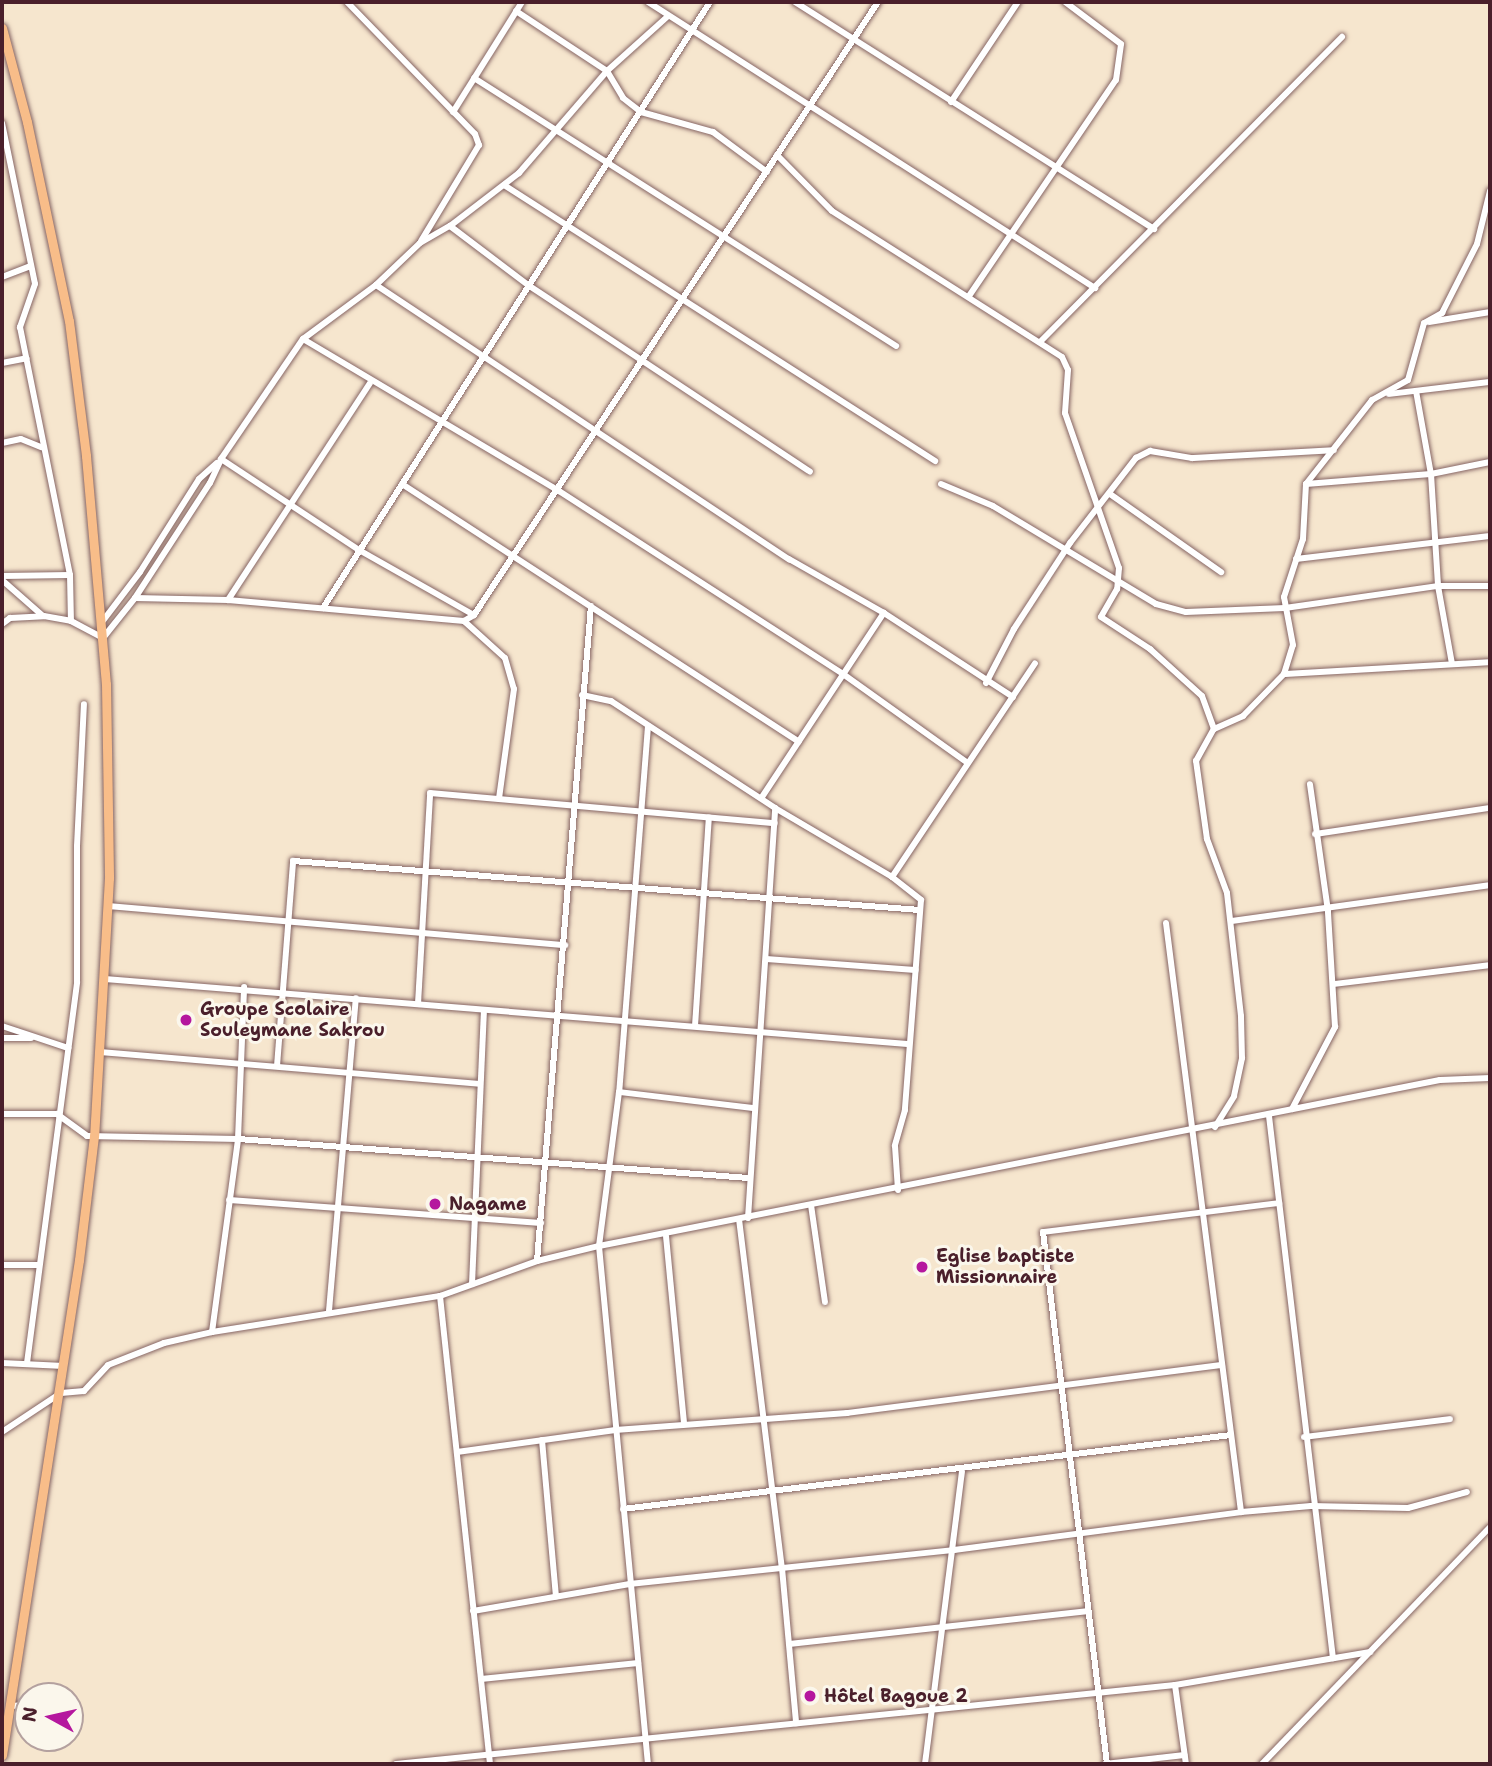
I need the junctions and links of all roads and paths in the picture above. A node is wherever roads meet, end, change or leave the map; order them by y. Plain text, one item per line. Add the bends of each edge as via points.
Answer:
1 (347, 2) edge
2 (522, 2) edge
3 (648, 2) edge
4 (710, 2) edge
5 (795, 2) edge
6 (878, 2) edge
7 (1018, 2) edge
8 (1065, 2) edge
9 (516, 11) junction
10 (668, 16) junction
11 (2, 28) edge
12 (690, 30) junction
13 (1342, 37) dead end
14 (854, 39) junction
15 (5, 50) edge
16 (607, 71) junction
17 (474, 78) junction
18 (951, 102) junction
19 (810, 106) junction
20 (453, 112) junction
21 (641, 112) junction
22 (2, 123) edge
23 (555, 129) junction
24 (777, 155) junction
25 (607, 160) junction
26 (1055, 170) junction
27 (767, 173) junction
28 (504, 185) junction
29 (1490, 191) edge
30 (567, 225) junction
31 (450, 226) junction
32 (1154, 229) junction
33 (1013, 231) junction
34 (724, 235) junction
35 (420, 243) junction
36 (31, 266) junction
37 (2, 277) edge
38 (376, 285) junction
39 (528, 285) junction
40 (1095, 288) junction
41 (969, 296) junction
42 (683, 299) junction
43 (1490, 312) edge
44 (1424, 323) junction
45 (303, 339) junction
46 (1041, 341) junction
47 (896, 346) dead end
48 (482, 356) junction
49 (27, 358) junction
50 (643, 362) junction
51 (2, 363) edge
52 (1490, 382) edge
53 (370, 383) junction
54 (1416, 391) junction
55 (1388, 394) junction
56 (440, 423) junction
57 (598, 431) junction
58 (2, 443) edge
59 (41, 447) junction
60 (1334, 450) junction
61 (221, 459) junction
62 (935, 461) dead end
63 (1490, 462) edge
64 (810, 472) dead end
65 (1431, 474) junction
66 (402, 484) junction
67 (941, 484) dead end
68 (1306, 484) junction
69 (559, 491) junction
70 (1110, 494) junction
71 (290, 506) junction
72 (1098, 509) junction
73 (1490, 536) edge
74 (1436, 542) junction
75 (1067, 548) junction
76 (359, 551) junction
77 (513, 556) junction
78 (1296, 559) junction
79 (1221, 572) dead end
80 (70, 575) junction
81 (2, 578) edge
82 (1120, 580) junction
83 (1438, 586) junction
84 (1490, 586) edge
85 (135, 598) junction
86 (228, 600) junction
87 (591, 606) junction
88 (323, 608) junction
89 (1286, 608) junction
90 (884, 613) junction
91 (474, 615) junction
92 (44, 617) junction
93 (71, 621) junction
94 (464, 621) junction
95 (102, 622) junction
96 (2, 624) edge
97 (103, 638) junction
98 (1490, 662) edge
99 (1035, 663) dead end
100 (1452, 664) junction
101 (843, 674) junction
102 (1284, 674) junction
103 (986, 683) junction
104 (582, 695) junction
105 (1013, 697) junction
106 (84, 704) dead end
107 (648, 726) junction
108 (1214, 729) junction
109 (799, 742) junction
110 (968, 764) junction
111 (1310, 784) dead end
112 (762, 797) junction
113 (499, 798) junction
114 (578, 808) junction
115 (775, 808) junction
116 (1490, 808) edge
117 (639, 812) junction
118 (709, 817) junction
119 (775, 823) junction
120 (1315, 834) junction
121 (423, 869) junction
122 (892, 877) junction
123 (572, 880) junction
124 (1490, 885) edge
125 (634, 886) junction
126 (705, 891) junction
127 (771, 896) junction
128 (108, 906) junction
129 (920, 910) junction
130 (1328, 911) junction
131 (287, 920) junction
132 (1231, 921) junction
133 (1166, 923) dead end
134 (420, 932) junction
135 (565, 945) junction
136 (766, 959) junction
137 (1490, 965) edge
138 (916, 970) junction
139 (105, 979) junction
140 (1334, 984) junction
141 (244, 987) junction
142 (284, 991) junction
143 (356, 998) junction
144 (418, 1004) junction
145 (484, 1010) junction
146 (559, 1016) junction
147 (625, 1019) junction
148 (2, 1026) edge
149 (695, 1026) junction
150 (761, 1032) junction
151 (2, 1038) edge
152 (38, 1038) junction
153 (907, 1044) junction
154 (68, 1048) junction
155 (100, 1052) junction
156 (244, 1063) junction
157 (277, 1066) junction
158 (349, 1070) junction
159 (1490, 1078) edge
160 (480, 1084) junction
161 (619, 1092) junction
162 (754, 1108) junction
163 (1292, 1109) junction
164 (2, 1114) edge
165 (57, 1114) junction
166 (1269, 1116) junction
167 (1215, 1127) junction
168 (1192, 1131) junction
169 (93, 1136) junction
170 (238, 1139) junction
171 (344, 1147) junction
172 (478, 1155) junction
173 (546, 1161) junction
174 (610, 1168) junction
175 (748, 1178) junction
176 (898, 1190) junction
177 (229, 1199) junction
178 (1279, 1203) junction
179 (811, 1205) junction
180 (339, 1208) junction
181 (1203, 1212) junction
182 (748, 1218) junction
183 (474, 1219) junction
184 (739, 1219) junction
185 (541, 1223) junction
186 (666, 1236) junction
187 (598, 1246) junction
188 (537, 1261) junction
189 (2, 1265) edge
190 (39, 1265) junction
191 (472, 1284) junction
192 (440, 1296) junction
193 (825, 1302) dead end
194 (329, 1311) junction
195 (212, 1332) junction
196 (2, 1363) edge
197 (27, 1363) junction
198 (64, 1366) junction
199 (1222, 1366) junction
200 (1061, 1383) junction
201 (61, 1393) junction
202 (762, 1419) junction
203 (1450, 1419) dead end
204 (684, 1423) junction
205 (615, 1430) junction
206 (2, 1432) edge
207 (1231, 1435) junction
208 (1304, 1437) junction
209 (542, 1440) junction
210 (457, 1452) junction
211 (1070, 1457) junction
212 (962, 1471) junction
213 (772, 1492) junction
214 (1467, 1492) dead end
215 (1311, 1506) junction
216 (623, 1509) junction
217 (1241, 1512) junction
218 (1490, 1527) edge
219 (1080, 1534) junction
220 (954, 1550) junction
221 (782, 1568) junction
222 (631, 1584) junction
223 (556, 1596) junction
224 (474, 1611) junction
225 (1088, 1611) junction
226 (943, 1629) junction
227 (790, 1644) junction
228 (1370, 1652) junction
229 (1333, 1658) junction
230 (638, 1663) junction
231 (481, 1679) junction
232 (1175, 1685) junction
233 (1099, 1691) junction
234 (9, 1706) junction
235 (14, 1706) edge
236 (931, 1709) junction
237 (796, 1723) junction
238 (3, 1740) edge
239 (646, 1740) junction
240 (2, 1755) edge
241 (489, 1755) junction
242 (1184, 1755) junction
243 (416, 1763) edge
244 (396, 1764) edge
245 (490, 1764) edge
246 (648, 1764) edge
247 (925, 1764) edge
248 (1107, 1764) edge
249 (1186, 1764) edge
250 (1262, 1764) edge

1 - 20 street
2 - 9 street
3 - 10 street
4 - 12 street
5 - 14 street
6 - 14 street
7 - 18 street
8 - 26 street via 1117,38 1120,57 1116,80
9 - 16 street
9 - 17 street
10 - 12 street
10 - 16 street
11 - 15 main road
12 - 19 street
12 - 21 street
13 - 32 street
14 - 18 street
14 - 19 street
15 - 95 main road via 69,321
16 - 21 street via 623,98
16 - 23 street
17 - 20 street
17 - 23 street
18 - 26 street
19 - 24 street
19 - 33 street
20 - 35 street via 475,134 479,145
21 - 25 street
21 - 27 street via 713,132
22 - 36 street
23 - 25 street
23 - 28 street
24 - 27 street
24 - 41 street via 832,211
25 - 30 street
25 - 34 street
26 - 32 street
26 - 33 street
27 - 34 street
28 - 30 street
28 - 31 street
29 - 44 street via 1477,244 1442,313
30 - 39 street
30 - 42 street
31 - 35 street
31 - 39 street
32 - 40 street
33 - 40 street
33 - 41 street
34 - 42 street
34 - 47 street
35 - 38 street
36 - 37 street
36 - 49 street via 35,291 20,327
38 - 45 street
38 - 48 street
39 - 48 street
39 - 50 street
40 - 46 street
41 - 46 street
42 - 50 street
42 - 62 street
43 - 44 street
44 - 55 street via 1408,380
45 - 53 street
45 - 61 street
46 - 72 street via 1055,349 1068,370 1065,413
48 - 56 street
48 - 57 street
49 - 51 street
49 - 59 street
50 - 57 street
50 - 64 street
52 - 54 street
53 - 56 street
53 - 71 street
54 - 55 street
54 - 65 street
55 - 60 street via 1372,400
56 - 66 street
56 - 69 street
57 - 69 street
57 - 90 street via 789,559
58 - 59 street via 21,439
59 - 80 street
60 - 68 street
60 - 70 street via 1192,458 1150,451 1136,458
61 - 71 street
61 - 85 street via 210,484
61 - 95 street via 199,479
63 - 65 street
65 - 68 street
65 - 74 street
66 - 76 street
66 - 77 street
67 - 75 street via 993,506
68 - 78 street via 1303,538
69 - 77 street
69 - 101 street
70 - 72 street
70 - 79 street
71 - 76 street
71 - 86 street
72 - 75 street
72 - 82 street
73 - 74 street
74 - 78 street
74 - 83 street
75 - 82 street
75 - 103 street via 1014,629
76 - 88 street
76 - 91 street
77 - 87 street
77 - 91 street
78 - 89 street via 1284,597
80 - 81 street
80 - 93 street
81 - 92 street
82 - 89 street via 1156,604 1186,612
82 - 108 street via 1101,617 1150,649 1202,696
83 - 84 street
83 - 89 street
83 - 100 street
85 - 86 street
85 - 97 street
86 - 88 street
87 - 104 street
87 - 109 street
88 - 94 street
89 - 102 street via 1293,645
90 - 101 street
90 - 103 street
91 - 94 street
92 - 93 street
92 - 96 street via 9,618
93 - 97 street
94 - 113 street via 505,658 514,689
95 - 97 main road
97 - 128 main road
98 - 100 street
99 - 105 street
100 - 102 street
101 - 109 street
101 - 110 street
102 - 108 street via 1243,716
103 - 105 street
104 - 107 street via 611,701
104 - 114 street
105 - 110 street
106 - 154 street via 77,982
107 - 112 street
107 - 117 street
108 - 132 street via 1196,761 1207,839 1227,893
109 - 112 street
110 - 122 street
111 - 120 street
112 - 115 street
113 - 114 street
113 - 121 street via 429,793
114 - 117 street
114 - 123 street
115 - 119 street
115 - 122 street
116 - 120 street
117 - 118 street
117 - 125 street
118 - 119 street
118 - 126 street
119 - 127 street
120 - 130 street
121 - 123 street
121 - 131 street via 293,861
121 - 134 street
122 - 129 street via 921,900
123 - 125 street
123 - 135 street
124 - 130 street
125 - 126 street
125 - 147 street
126 - 127 street
126 - 149 street
127 - 129 street
127 - 136 street
128 - 131 street
128 - 139 main road
129 - 138 street
130 - 132 street
130 - 140 street
131 - 134 street
131 - 142 street
132 - 167 street via 1242,1058 1234,1096
133 - 168 street
134 - 135 street
134 - 144 street
135 - 146 street
136 - 138 street
136 - 150 street
137 - 140 street
138 - 153 street
139 - 141 street
139 - 155 main road
140 - 163 street via 1335,1027
141 - 142 street
141 - 156 street
142 - 143 street
142 - 157 street
143 - 144 street
143 - 158 street
144 - 145 street
145 - 146 street
145 - 160 street
146 - 147 street
146 - 173 street
147 - 149 street
147 - 161 street
148 - 152 street
149 - 150 street
150 - 153 street
150 - 162 street
151 - 152 street
152 - 154 street
153 - 176 street via 905,1110 895,1146
154 - 165 street
155 - 156 street
155 - 169 main road
156 - 157 street
156 - 170 street
157 - 158 street
158 - 160 street
158 - 171 street
159 - 163 street via 1440,1080
160 - 172 street
161 - 162 street
161 - 174 street
162 - 175 street
163 - 166 street
164 - 165 street
165 - 169 street
165 - 190 street
166 - 167 street
166 - 178 street
167 - 168 street
168 - 176 street
168 - 181 street
169 - 170 street
169 - 198 main road
170 - 171 street
170 - 177 street
171 - 172 street
171 - 180 street
172 - 173 street
172 - 183 street
173 - 174 street
173 - 185 street
174 - 175 street
174 - 187 street
175 - 182 street
176 - 179 street
177 - 180 street
177 - 195 street
178 - 181 street
178 - 208 street
179 - 182 street
179 - 193 street
180 - 183 street
180 - 194 street
181 - 199 street
181 - 200 street via 1043,1232
182 - 184 street
183 - 185 street
183 - 191 street
184 - 186 street
184 - 202 street
185 - 188 street
186 - 187 street
186 - 204 street
187 - 188 street
187 - 205 street
188 - 191 street
189 - 190 street
190 - 197 street
191 - 192 street
192 - 194 street
192 - 210 street
194 - 195 street
195 - 201 street via 164,1343 108,1366 84,1391
196 - 197 street
197 - 198 street
198 - 201 main road
199 - 200 street
199 - 207 street
200 - 202 street via 847,1413
200 - 211 street
201 - 206 street
201 - 234 main road
202 - 204 street
202 - 213 street
203 - 208 street
204 - 205 street
205 - 209 street
205 - 216 street
207 - 211 street
207 - 217 street
208 - 215 street
209 - 210 street
209 - 223 street
210 - 224 street
211 - 212 street
211 - 219 street
212 - 213 street
212 - 220 street
213 - 216 street
213 - 221 street
214 - 215 street via 1408,1508
215 - 217 street
215 - 229 street
216 - 222 street
217 - 219 street
218 - 228 street
219 - 220 street
219 - 225 street
220 - 221 street
220 - 226 street
221 - 222 street
221 - 227 street
222 - 223 street
222 - 230 street
223 - 224 street
224 - 231 street
225 - 226 street
225 - 233 street
226 - 227 street
226 - 236 street
227 - 237 street
228 - 229 street
228 - 250 street
229 - 232 street
230 - 231 street
230 - 239 street
231 - 241 street
232 - 233 street
232 - 242 street
233 - 236 street
233 - 248 street
234 - 235 street
234 - 238 main road
236 - 237 street
236 - 247 street
237 - 239 street
238 - 240 main road
239 - 241 street
239 - 246 street
241 - 243 street
241 - 245 street
242 - 248 street
242 - 249 street
243 - 244 street

